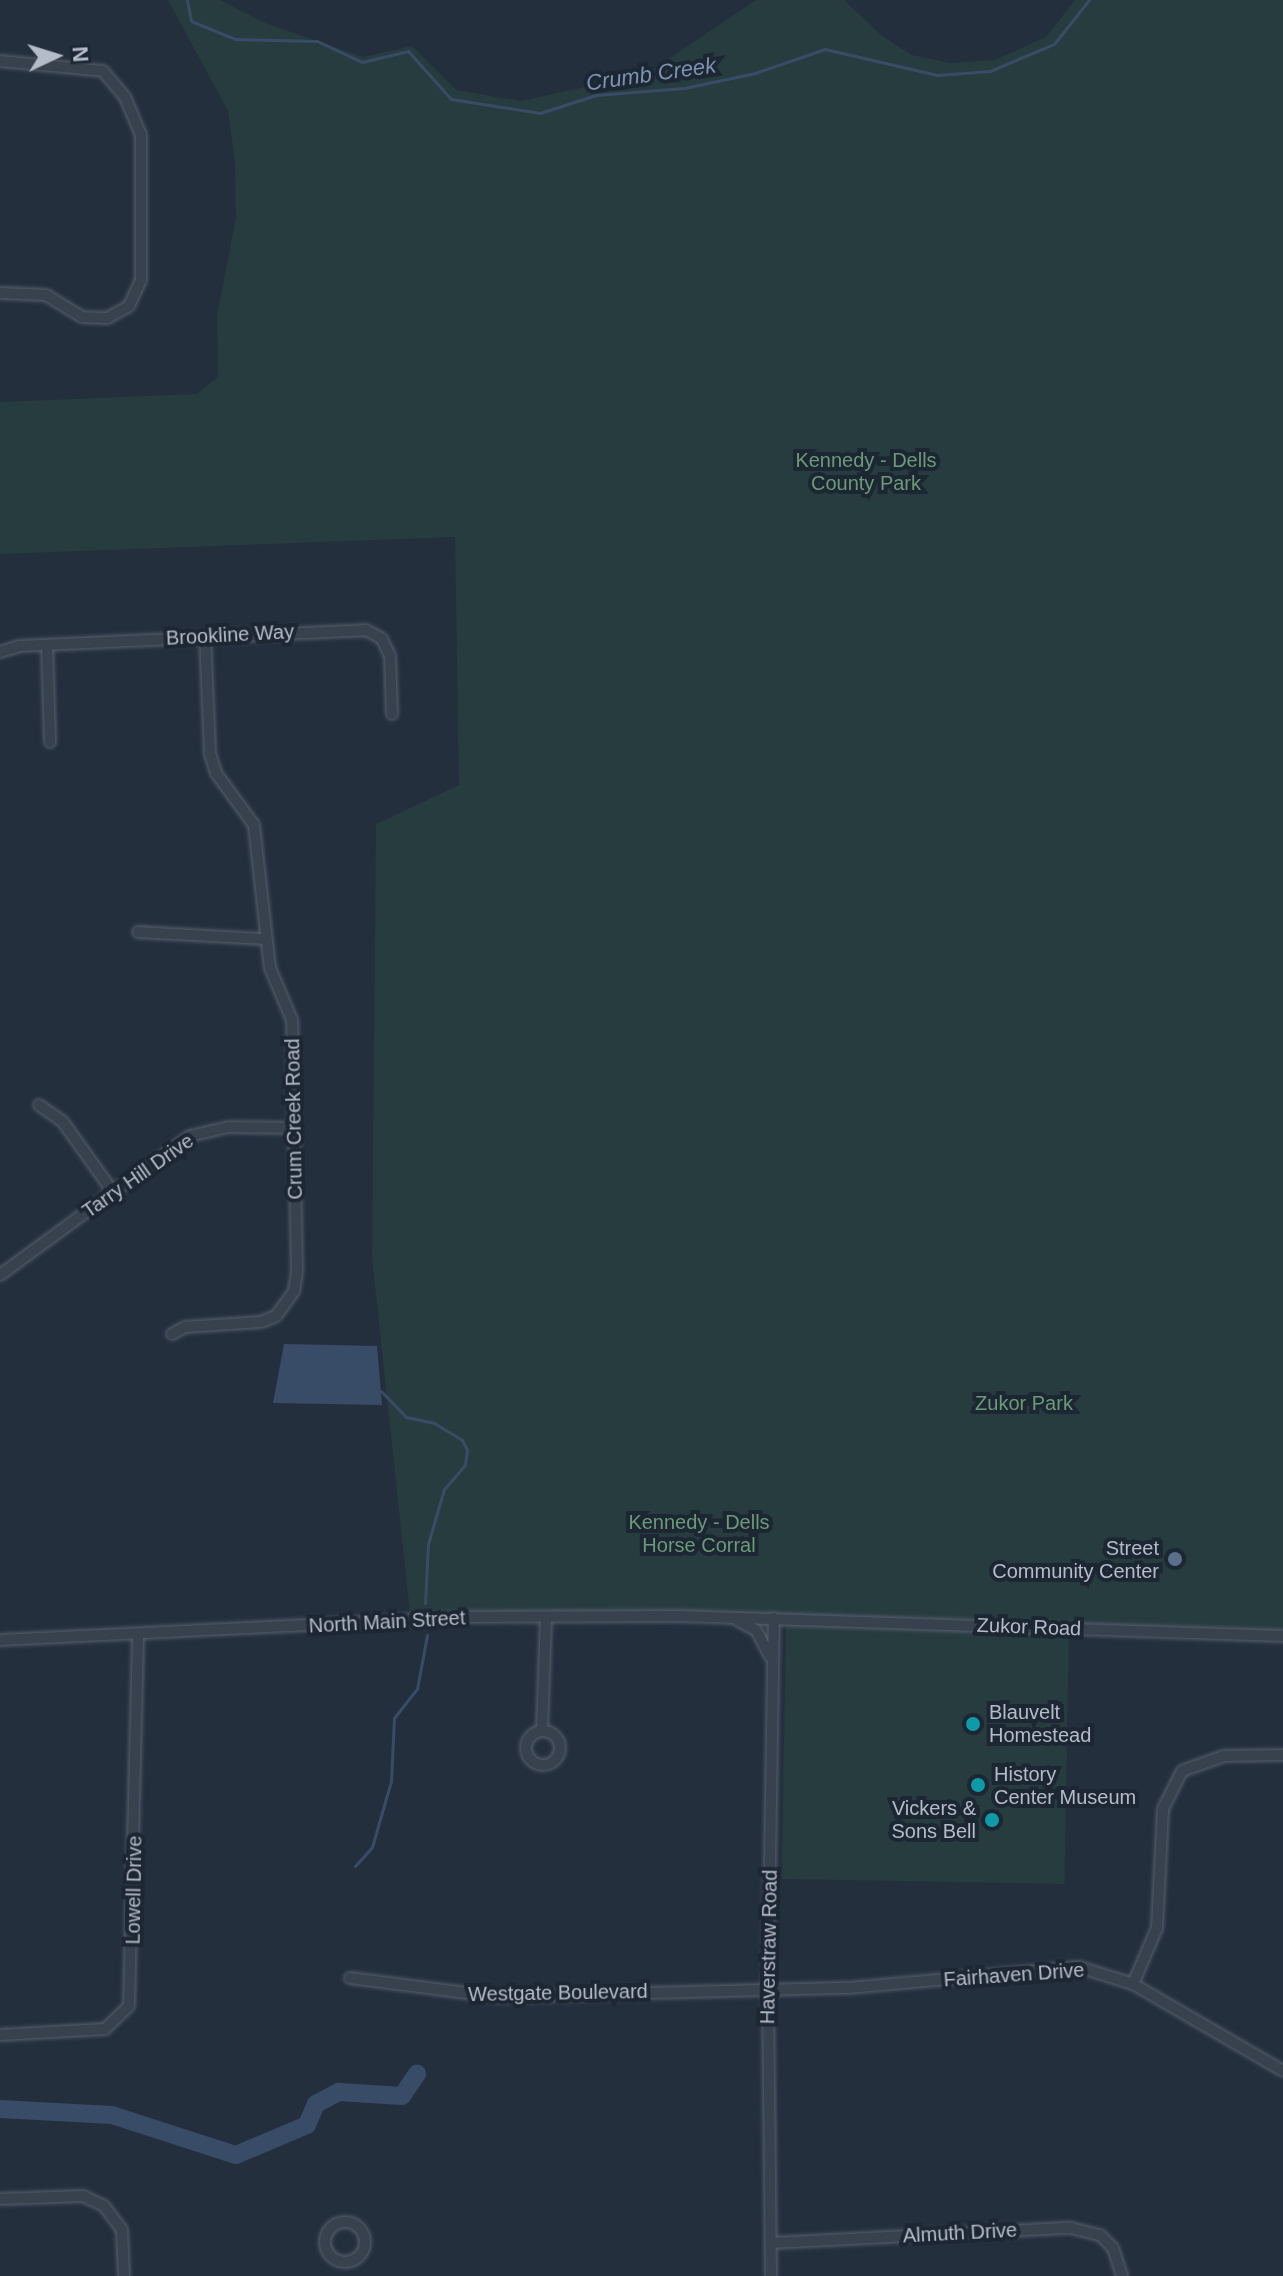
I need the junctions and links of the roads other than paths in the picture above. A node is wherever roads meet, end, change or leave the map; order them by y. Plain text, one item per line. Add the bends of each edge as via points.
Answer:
1 (0, 61) edge
2 (0, 293) edge
3 (205, 636) junction
4 (47, 645) junction
5 (0, 652) edge
6 (392, 714) dead end
7 (50, 742) dead end
8 (138, 932) dead end
9 (265, 939) junction
10 (39, 1105) dead end
11 (294, 1128) junction
12 (113, 1192) junction
13 (0, 1275) edge
14 (172, 1334) dead end
15 (546, 1617) junction
16 (723, 1617) junction
17 (774, 1618) junction
18 (138, 1634) junction
19 (1283, 1636) edge
20 (0, 1640) edge
21 (772, 1671) junction
22 (542, 1731) dead end
23 (1283, 1755) edge
24 (350, 1978) dead end
25 (1133, 1984) junction
26 (768, 1989) junction
27 (0, 2035) edge
28 (1283, 2071) edge
29 (0, 2199) edge
30 (771, 2243) junction
31 (344, 2262) dead end
32 (124, 2276) edge
33 (343, 2276) edge
34 (771, 2276) edge
35 (1122, 2276) edge

1 - 2 street via 103,71 125,97 141,135 141,280 129,306 107,318 82,317 46,295
3 - 4 street, Brookline Way
3 - 6 street, Brookline Way via 366,630 382,639 390,656
3 - 9 street, Crum Creek Road via 210,753 216,773 254,825
4 - 5 street, Brookline Way
4 - 7 street
8 - 9 street
9 - 11 street, Crum Creek Road via 270,968 292,1020
10 - 12 street via 63,1122
11 - 12 street, Tarry Hill Drive via 229,1127 199,1133
11 - 14 street, Crum Creek Road via 297,1272 287,1306 261,1322 199,1324
12 - 13 street, Tarry Hill Drive
15 - 16 street, North Main Street
15 - 18 street, North Main Street
15 - 22 street
16 - 17 street, North Main Street
16 - 21 street via 760,1634
17 - 19 street, Zukor Road
17 - 21 street, Haverstraw Road
18 - 20 street, North Main Street
18 - 27 street, Lowell Drive via 129,2006 105,2029
21 - 26 street, Haverstraw Road
23 - 25 street via 1224,1756 1182,1771 1163,1809 1157,1928
24 - 26 street, Westgate Boulevard via 498,1997
25 - 26 street, Fairhaven Drive via 1079,1967 848,1988
25 - 28 street, Fairhaven Drive
26 - 30 street, Haverstraw Road
29 - 32 street via 83,2196 104,2206 122,2230
30 - 34 street, Haverstraw Road
30 - 35 street, Almuth Drive via 1071,2228 1100,2235 1113,2248
31 - 33 street

